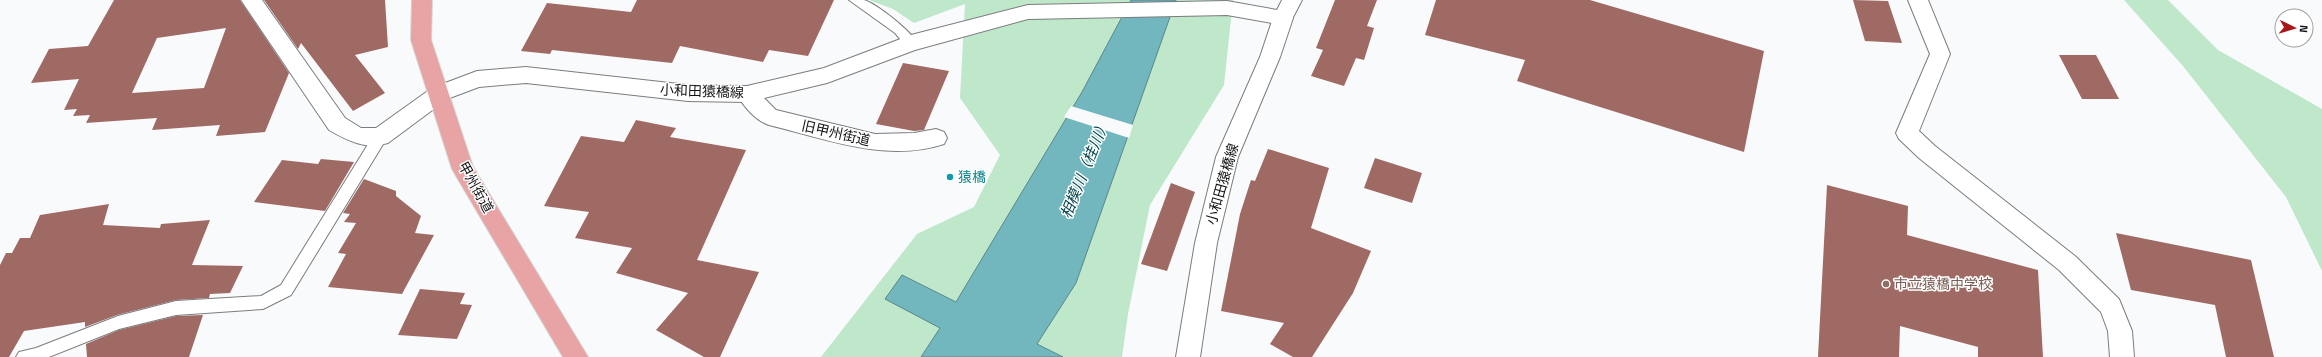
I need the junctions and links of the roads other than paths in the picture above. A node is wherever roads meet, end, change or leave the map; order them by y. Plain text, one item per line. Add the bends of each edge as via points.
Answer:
1 (251, 0) edge
2 (422, 0) edge
3 (855, 0) edge
4 (1292, 0) edge
5 (1918, 0) edge
6 (1283, 18) junction
7 (911, 43) junction
8 (439, 94) junction
9 (747, 94) junction
10 (380, 137) junction
11 (936, 138) dead end
12 (24, 357) edge
13 (576, 357) edge
14 (1188, 357) edge
15 (2122, 357) edge

1 - 10 street via 337,124 358,136
2 - 8 highway, 甲州街道 via 421,40
3 - 7 lane via 900,30
4 - 6 street, 小和田猿橋線
5 - 15 street via 1940,54 1907,133 1927,152 2067,263 2111,306 2120,331
6 - 7 street, 小和田猿橋線 via 1227,8 1028,12
6 - 14 street, 小和田猿橋線 via 1270,57 1228,157 1206,243
7 - 9 street, 小和田猿橋線 via 827,75
8 - 9 street, 小和田猿橋線 via 477,79 526,75 688,94
8 - 10 street, 小和田猿橋線
8 - 13 highway, 甲州街道 via 463,169
9 - 11 street, 旧甲州街道 via 768,117 831,133 874,143 914,142
10 - 12 lane via 286,290 264,302 176,308 118,323 36,355

